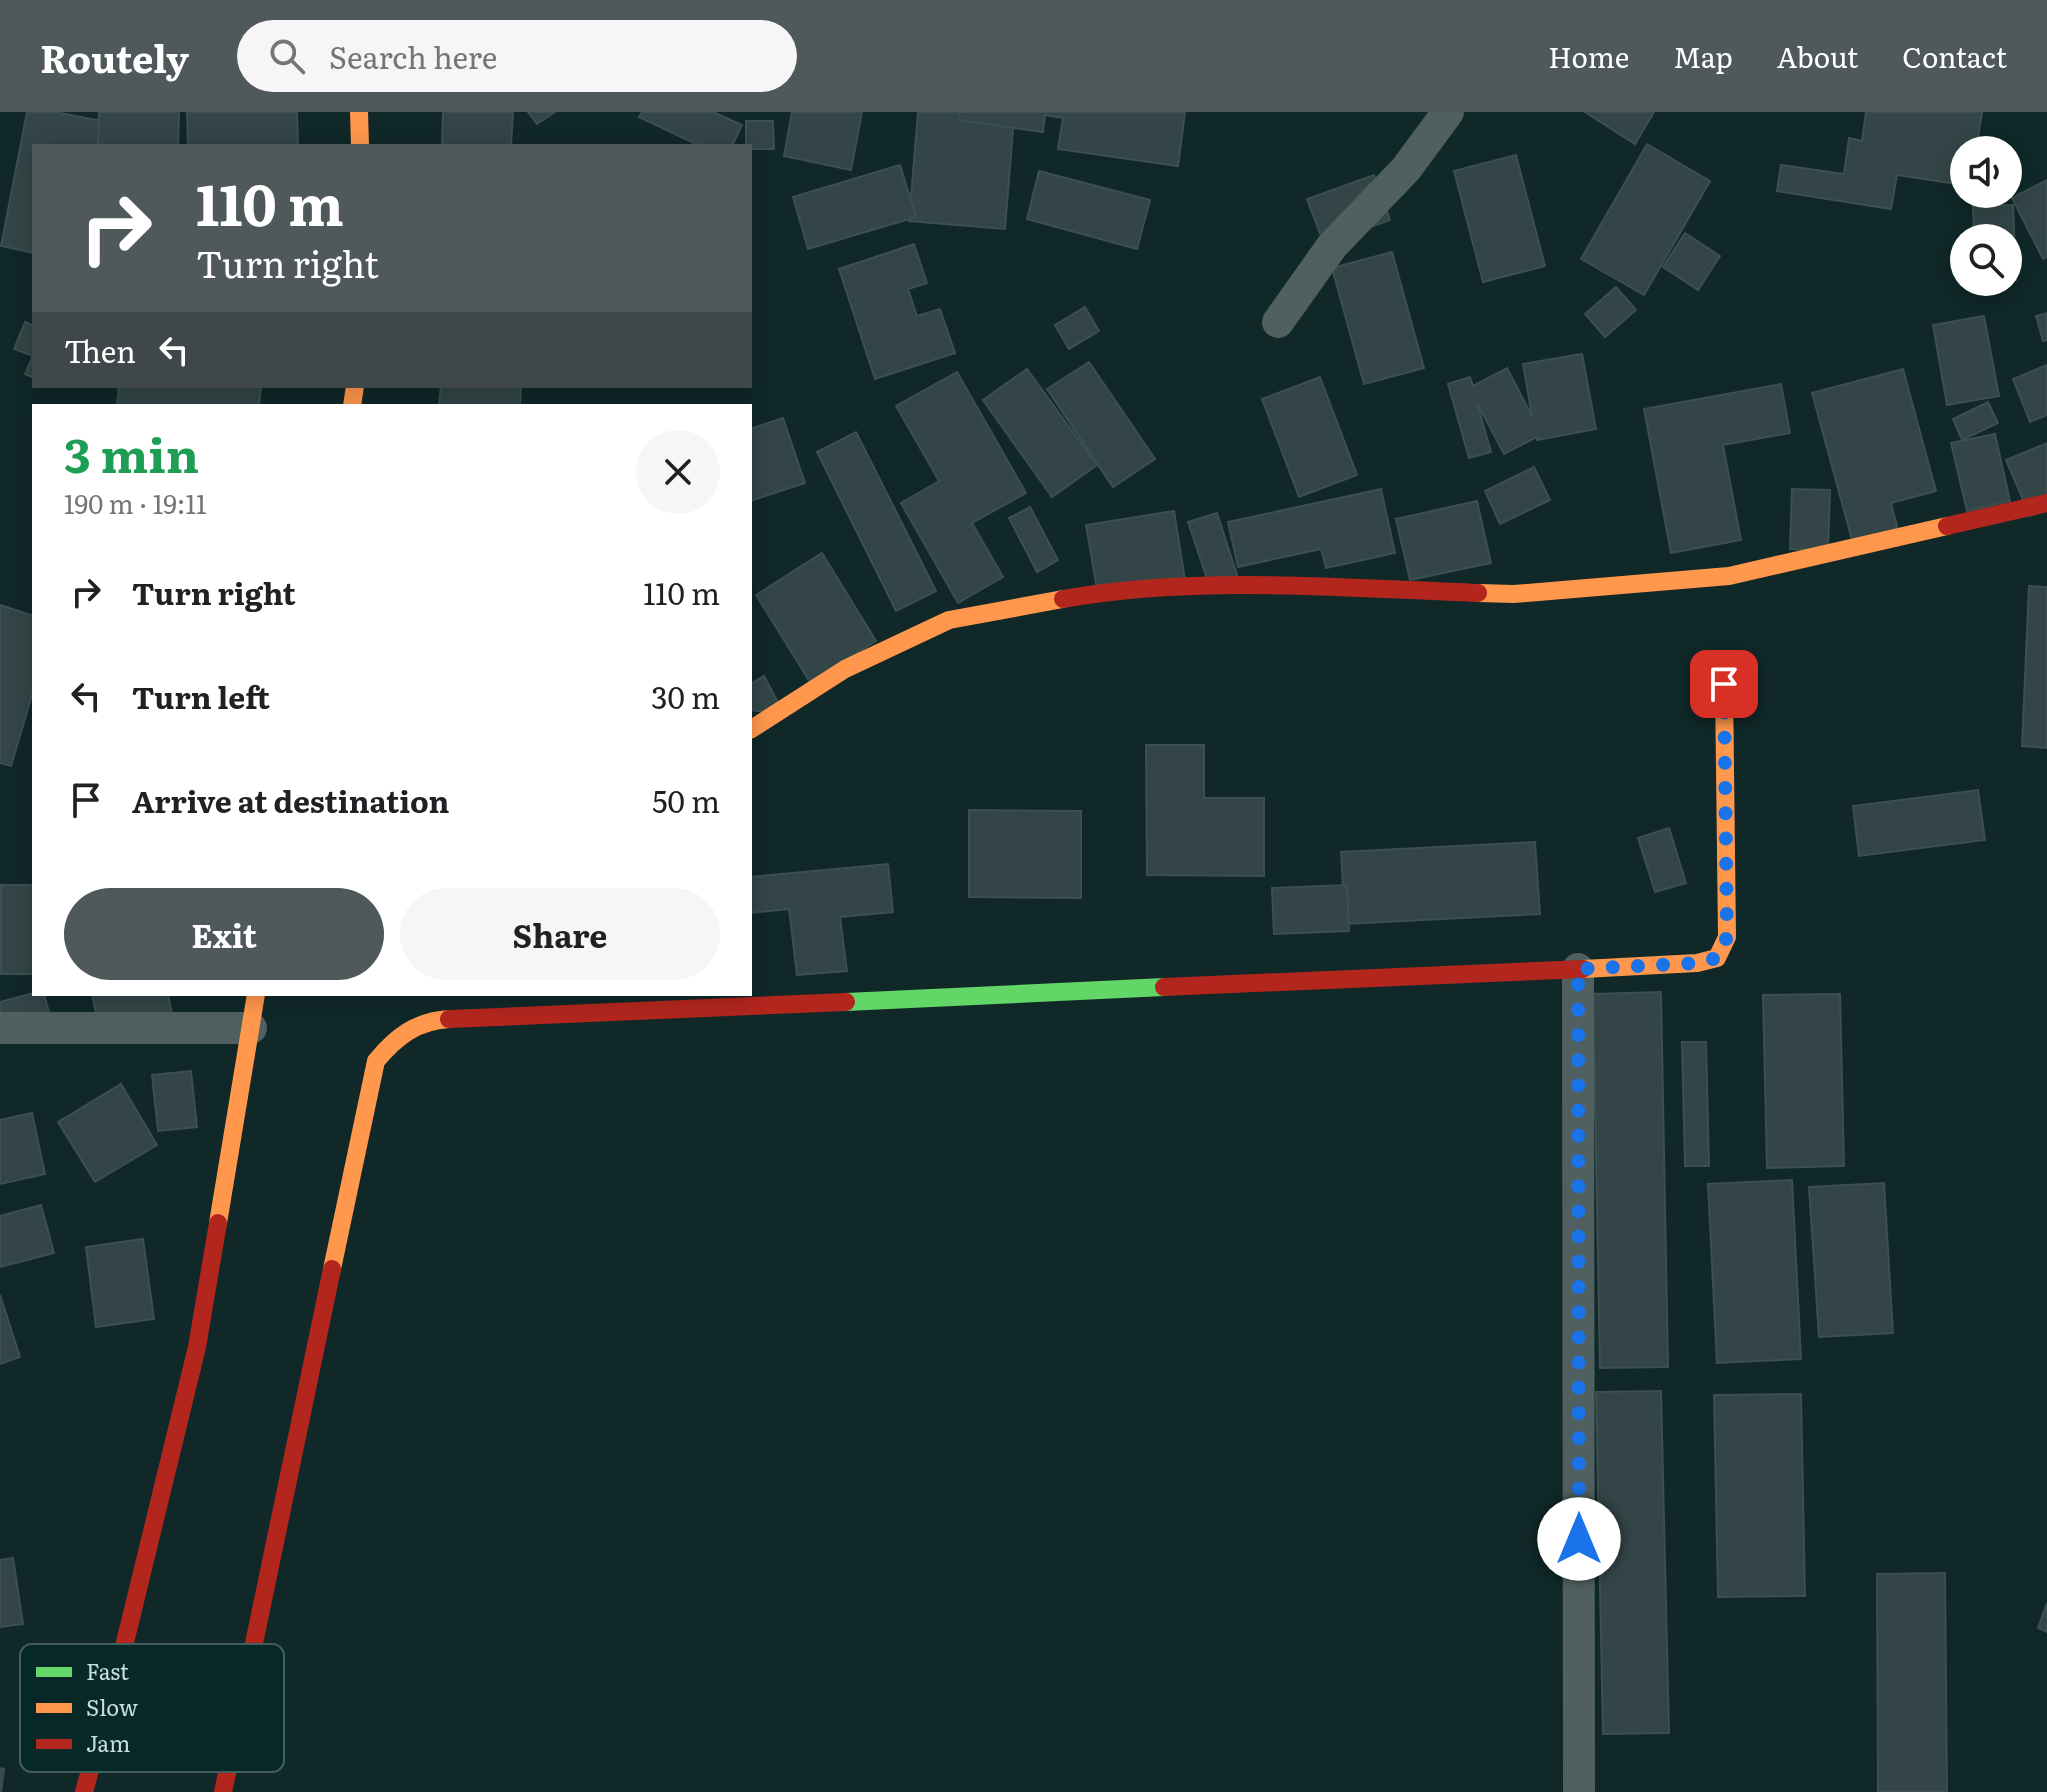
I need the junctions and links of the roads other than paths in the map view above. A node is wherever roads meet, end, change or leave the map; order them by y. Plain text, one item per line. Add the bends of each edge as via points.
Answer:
1 (359, 112) edge
2 (1448, 112) edge
3 (360, 144) edge
4 (1278, 322) dead end
5 (2047, 503) edge
6 (1724, 684) dead end
7 (752, 729) edge
8 (1578, 969) junction
9 (256, 996) edge
10 (0, 1028) edge
11 (251, 1028) junction
12 (125, 1644) edge
13 (254, 1644) edge
14 (90, 1772) edge
15 (227, 1772) edge
16 (84, 1792) edge
17 (223, 1792) edge
18 (1579, 1792) edge

1 - 3 street
2 - 4 street via 1406,169 1332,246
5 - 7 street via 1729,576 1514,594 1222,584 1087,595 949,620 845,669
6 - 8 street via 1727,937 1717,958
8 - 13 street via 432,1020 394,1039 376,1061
8 - 18 street
9 - 11 street
10 - 11 street
11 - 12 street via 197,1347
14 - 16 street
15 - 17 street

